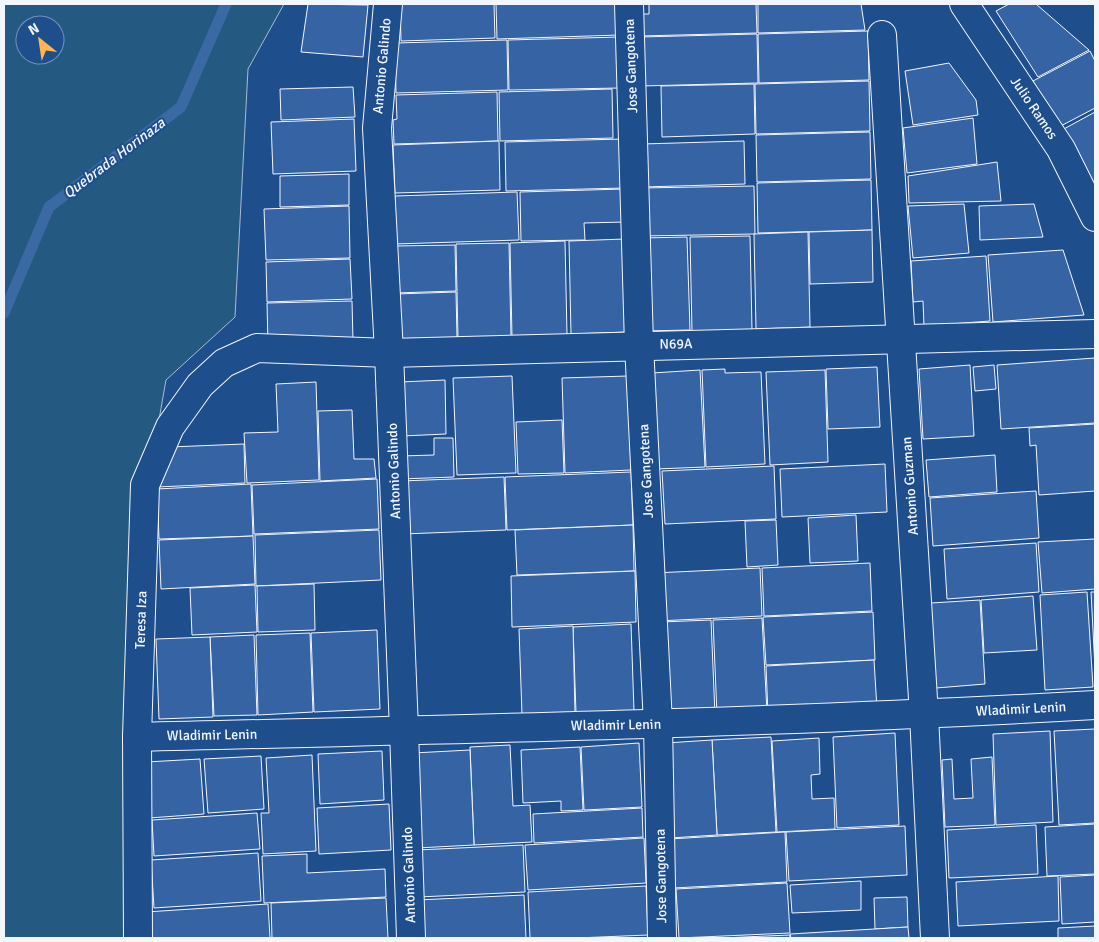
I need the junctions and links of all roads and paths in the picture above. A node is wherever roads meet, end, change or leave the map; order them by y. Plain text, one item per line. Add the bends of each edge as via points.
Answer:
1 (388, 4) edge
2 (629, 4) edge
3 (964, 4) edge
4 (882, 35) dead end
5 (1095, 218) edge
6 (1095, 334) edge
7 (901, 339) junction
8 (639, 345) junction
9 (257, 348) joint
10 (389, 353) junction
11 (1095, 705) edge
12 (924, 715) junction
13 (658, 724) junction
14 (404, 730) junction
15 (137, 737) junction
16 (138, 938) edge
17 (411, 938) edge
18 (662, 938) edge
19 (934, 938) edge

1 - 10 street, Antonio Galindo via 376,128
2 - 8 street, Jose Gangotena
3 - 5 street, Julio Ramos via 1061,149
4 - 7 street, Antonio Guzman
6 - 7 street, N69A
7 - 8 street, N69A
7 - 12 street, Antonio Guzman
8 - 10 street, N69A
8 - 13 street, Jose Gangotena
9 - 10 street, N69A
9 - 15 street, Teresa Iza via 224,363 200,385 170,427 145,485
10 - 14 street, Antonio Galindo
11 - 12 street, Wladimir Lenin
12 - 13 street, Wladimir Lenin
12 - 19 street, Antonio Guzman
13 - 14 street, Wladimir Lenin
13 - 18 street, Jose Gangotena
14 - 15 street, Wladimir Lenin
14 - 17 street, Antonio Galindo
15 - 16 street, Teresa Iza

